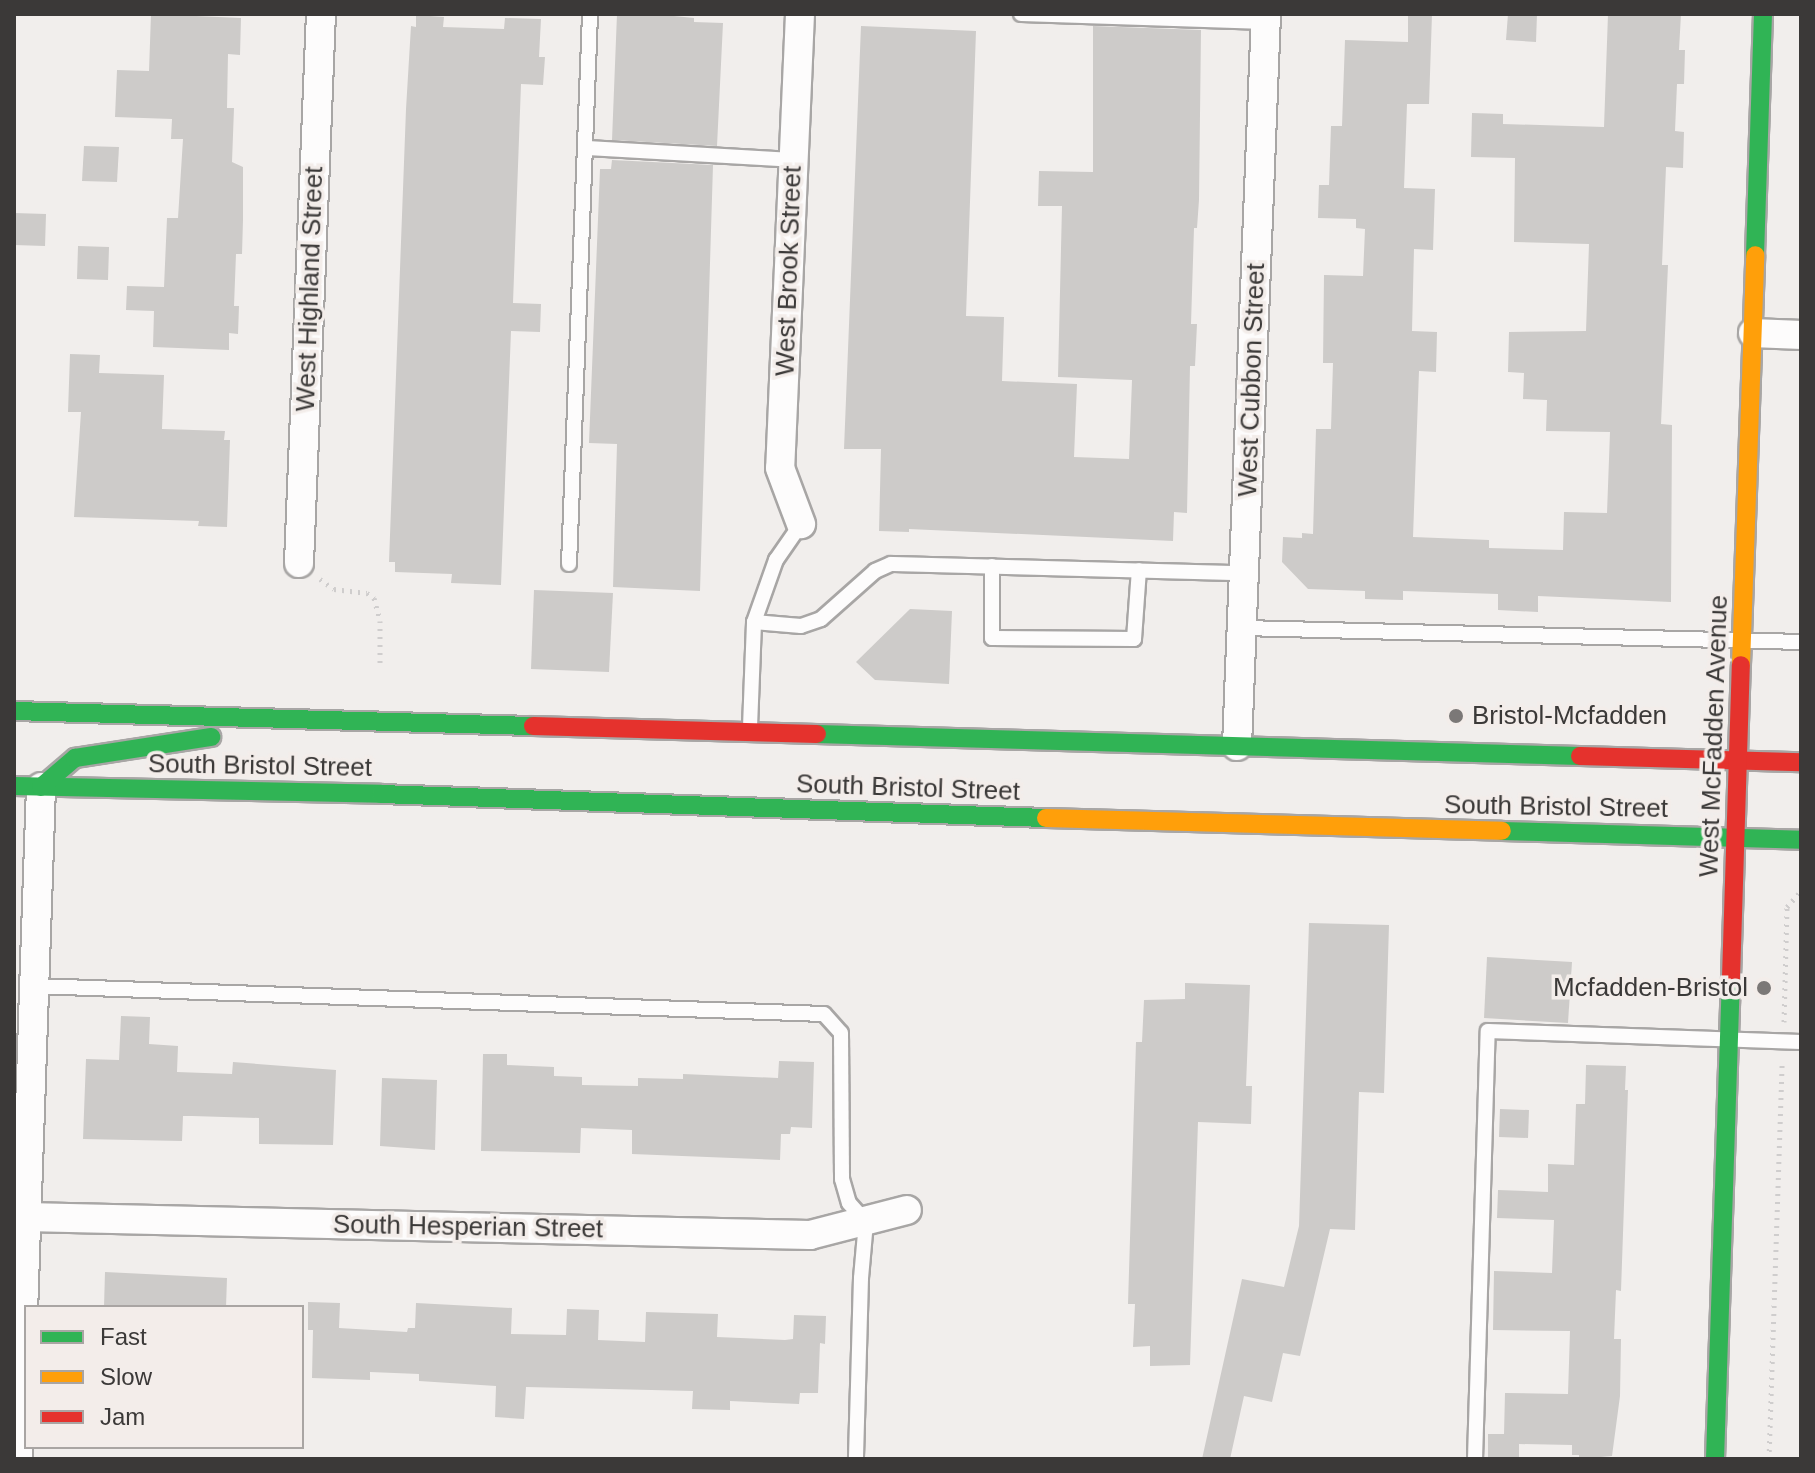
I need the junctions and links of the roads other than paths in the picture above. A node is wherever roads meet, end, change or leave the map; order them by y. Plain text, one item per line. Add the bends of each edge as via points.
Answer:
1 (321, 14) edge
2 (590, 14) edge
3 (800, 14) edge
4 (1021, 14) edge
5 (1763, 14) edge
6 (1266, 18) edge
7 (586, 148) junction
8 (794, 160) junction
9 (1753, 333) junction
10 (1801, 335) edge
11 (801, 524) joint
12 (299, 563) road end
13 (569, 564) dead end
14 (992, 566) junction
15 (1139, 570) junction
16 (1244, 573) junction
17 (754, 622) junction
18 (1242, 628) junction
19 (1743, 641) junction
20 (1801, 642) edge
21 (14, 711) edge
22 (324, 719) junction
23 (750, 732) junction
24 (1237, 746) junction
25 (1740, 760) junction
26 (1801, 762) edge
27 (28, 787) edge
28 (1737, 837) junction
29 (1801, 840) edge
30 (34, 986) junction
31 (1730, 1039) junction
32 (1801, 1042) edge
33 (907, 1210) dead end
34 (26, 1217) junction
35 (866, 1222) junction
36 (18, 1459) edge
37 (856, 1459) edge
38 (1475, 1459) edge
39 (1715, 1459) edge

1 - 12 street, West Highland Street
2 - 7 lane
3 - 8 street, West Brook Street
4 - 6 lane
5 - 9 main road, West McFadden Avenue
6 - 16 street, West Cubbon Street
7 - 8 lane
7 - 13 lane
8 - 11 street, West Brook Street via 780,468
9 - 10 street
9 - 19 main road, West McFadden Avenue
11 - 17 lane via 776,560
14 - 15 lane
14 - 15 lane via 992,638 1134,639
14 - 17 lane via 891,564 875,571 821,619 801,626
15 - 16 lane
16 - 18 street, West Cubbon Street
17 - 23 lane
18 - 19 lane
18 - 24 street, West Cubbon Street
19 - 20 lane
19 - 25 main road, West McFadden Avenue
21 - 22 main road, South Bristol Street
22 - 23 main road, South Bristol Street
22 - 27 main road via 75,758
23 - 24 main road, South Bristol Street
24 - 25 main road, South Bristol Street
25 - 26 main road, South Bristol Street
25 - 28 main road, West McFadden Avenue
27 - 28 main road, South Bristol Street
27 - 30 street
28 - 29 main road, South Bristol Street
28 - 31 main road, West McFadden Avenue
30 - 34 street
30 - 35 lane via 824,1014 841,1033 842,1179 849,1203
31 - 32 lane
31 - 38 lane via 1488,1031
31 - 39 main road, West McFadden Avenue
33 - 35 street, South Hesperian Street
34 - 35 street, South Hesperian Street via 810,1235
34 - 36 street
35 - 37 lane

